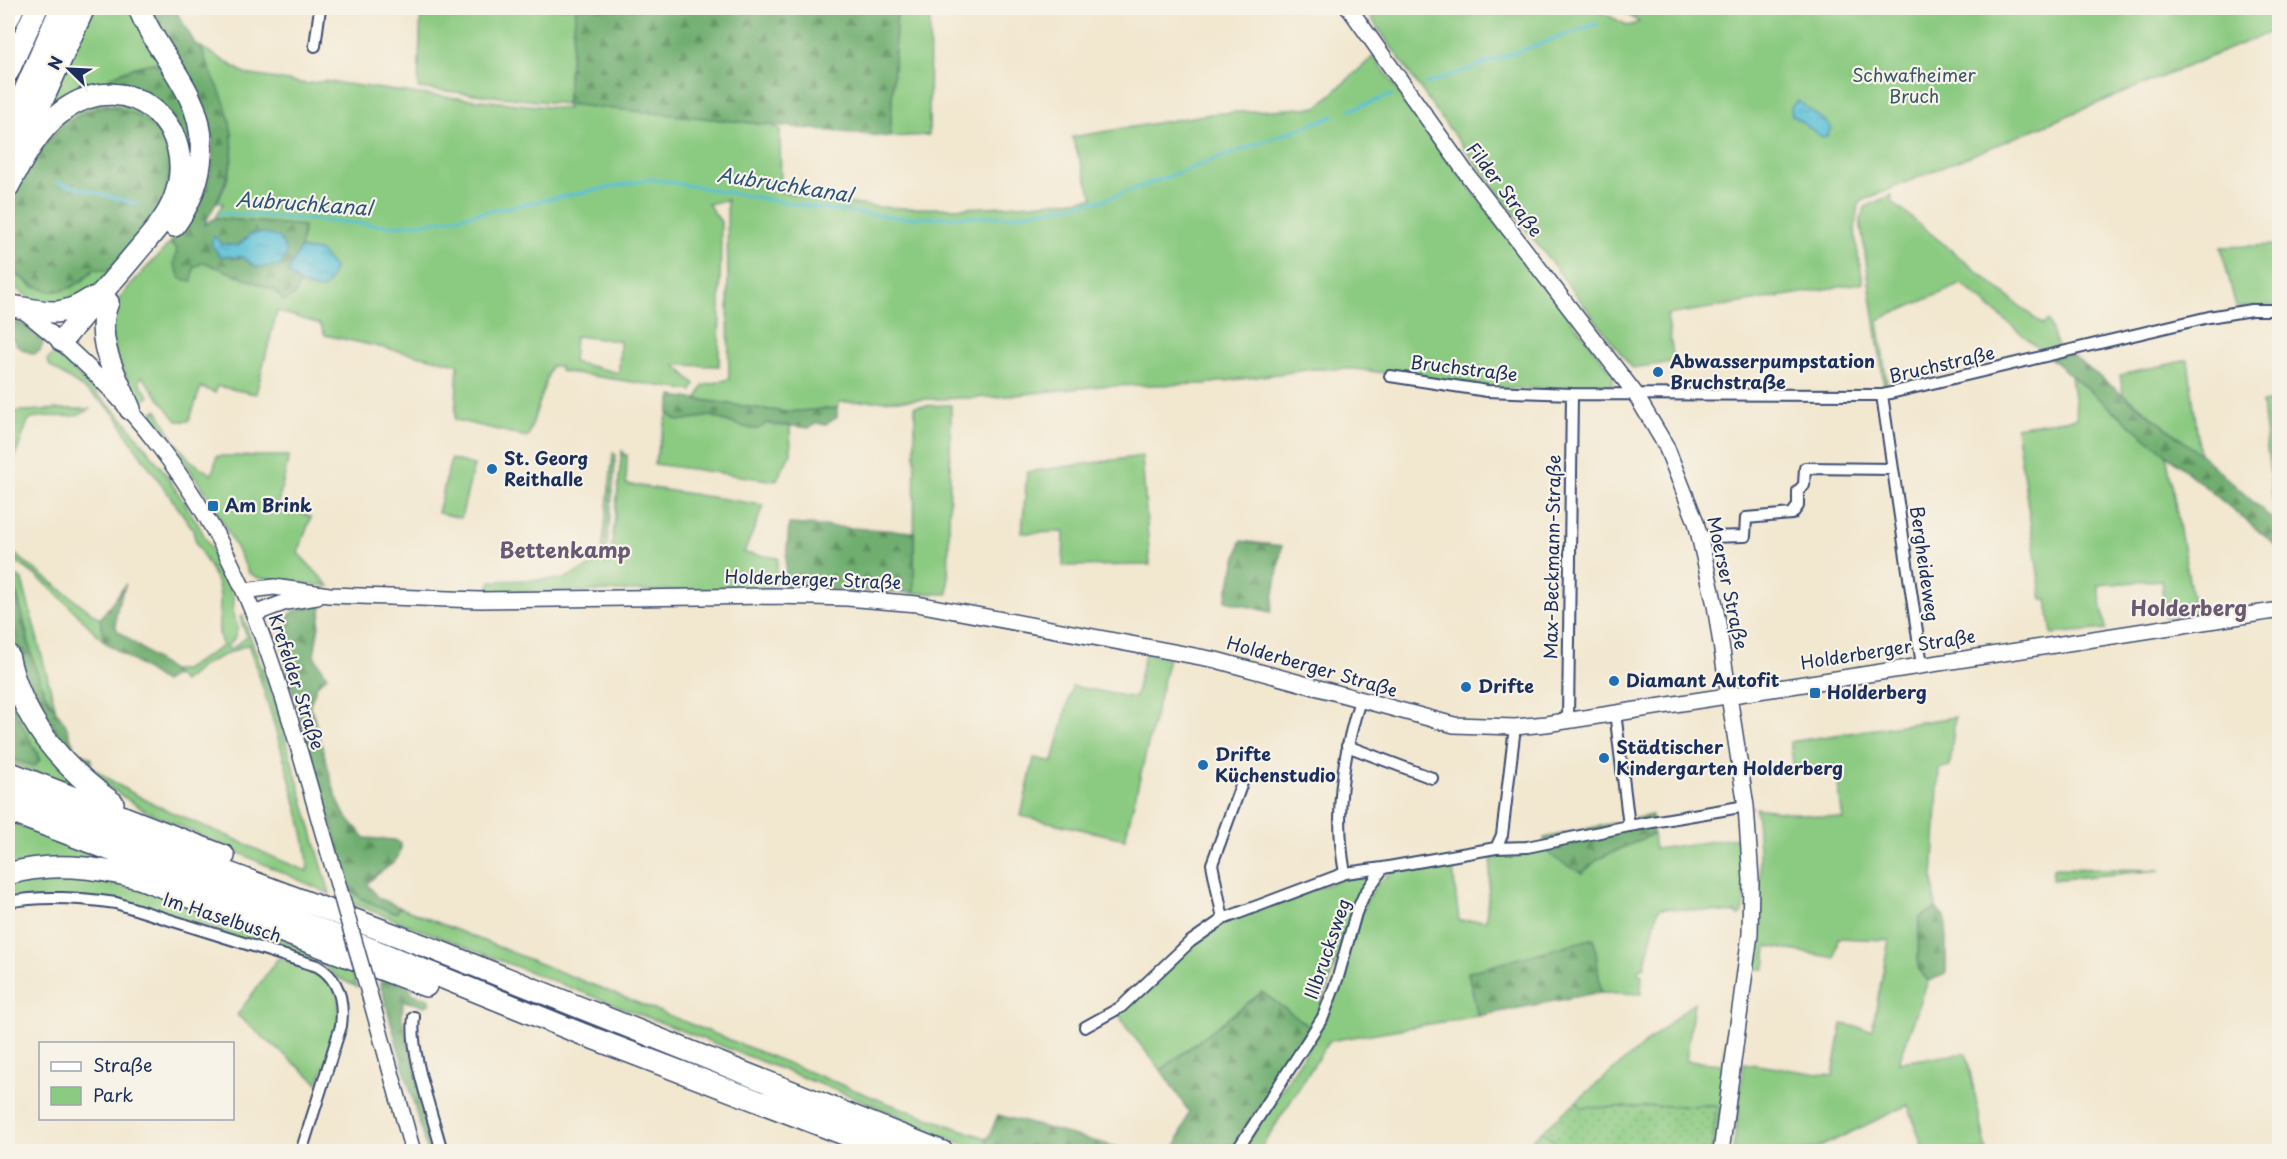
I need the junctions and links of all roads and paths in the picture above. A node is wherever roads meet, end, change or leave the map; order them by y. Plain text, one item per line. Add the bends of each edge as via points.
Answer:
1 (13, 8) edge
2 (37, 8) edge
3 (61, 8) edge
4 (84, 8) edge
5 (139, 8) edge
6 (320, 8) edge
7 (1353, 8) edge
8 (8, 19) edge
9 (315, 46) dead end
10 (8, 72) edge
11 (8, 129) edge
12 (8, 180) edge
13 (8, 187) edge
14 (109, 293) junction
15 (13, 303) edge
16 (2280, 310) edge
17 (62, 341) junction
18 (1390, 376) dead end
19 (1634, 392) junction
20 (1572, 394) junction
21 (1882, 395) junction
22 (130, 409) junction
23 (1893, 469) junction
24 (1707, 537) dead end
25 (244, 591) junction
26 (330, 595) junction
27 (2280, 610) edge
28 (254, 614) junction
29 (8, 655) edge
30 (1922, 665) junction
31 (1729, 696) junction
32 (1360, 700) junction
33 (1615, 712) junction
34 (1568, 720) junction
35 (1515, 727) junction
36 (1347, 746) junction
37 (8, 772) edge
38 (1432, 778) dead end
39 (1243, 780) dead end
40 (8, 791) edge
41 (1746, 806) junction
42 (8, 812) edge
43 (1629, 826) junction
44 (1496, 848) junction
45 (230, 858) junction
46 (1383, 868) junction
47 (1345, 873) junction
48 (8, 874) edge
49 (8, 902) edge
50 (1223, 919) junction
51 (433, 949) junction
52 (414, 1017) dead end
53 (1085, 1027) dead end
54 (582, 1034) junction
55 (301, 1152) edge
56 (413, 1152) edge
57 (442, 1152) edge
58 (891, 1152) edge
59 (943, 1152) edge
60 (1236, 1152) edge
61 (1721, 1152) edge

1 - 8 highway
2 - 10 highway
3 - 11 highway
4 - 12 highway
5 - 14 highway via 190,97 201,131 201,166 194,194 181,217
6 - 9 street
7 - 19 main road, Filder Straße via 1469,177
13 - 14 highway via 45,129 63,111 83,100 124,96 163,118 179,147 181,165 174,200
14 - 15 highway via 71,312 45,312
14 - 17 highway via 80,333
14 - 22 highway via 103,337
15 - 17 main road, Krefelder Straße
16 - 21 street, Bruchstraße via 2209,317
17 - 22 main road, Krefelder Straße
18 - 20 street, Bruchstraße via 1477,390
19 - 20 street, Bruchstraße
19 - 21 street, Bruchstraße
19 - 31 main road, Moerser Straße via 1666,446 1696,522 1715,605
20 - 34 street, Max-Beckmann-Straße
21 - 23 street, Bergheideweg
22 - 25 main road, Krefelder Straße via 178,471 210,522
23 - 24 street via 1804,468 1804,485 1798,491 1798,506 1792,514 1746,518 1745,536
23 - 30 street, Bergheideweg
25 - 26 main road, Holderberger Straße via 274,587
25 - 28 main road, Krefelder Straße
26 - 28 main road, Holderberger Straße via 286,602
26 - 32 main road, Holderberger Straße via 480,600 777,596 916,604 1216,660
27 - 30 main road, Holderberger Straße
28 - 56 main road, Krefelder Straße, bridge via 293,729
29 - 45 highway via 23,702 36,727 69,769 114,804
30 - 31 main road, Holderberger Straße
31 - 33 main road, Holderberger Straße
31 - 41 main road, Moerser Straße
32 - 35 main road, Holderberger Straße via 1454,725
32 - 36 street
33 - 34 main road, Holderberger Straße
33 - 43 street
34 - 35 main road, Holderberger Straße
35 - 44 street via 1502,835
36 - 38 street
36 - 47 street via 1339,826
37 - 45 highway
39 - 50 street via 1212,864
40 - 51 highway
41 - 43 street
41 - 61 main road, Moerser Straße via 1750,934
42 - 54 highway via 374,950
43 - 44 street via 1527,847
44 - 46 street
45 - 51 highway
46 - 47 street
46 - 60 street, Illbrucksweg via 1356,913 1323,1017
47 - 50 street
48 - 54 highway via 76,867 139,878 419,983
49 - 55 street, Im Haselbusch via 54,898 116,903 328,972 343,1009 341,1026
50 - 53 street via 1190,942 1120,1007
51 - 59 highway
52 - 57 street via 417,1056
54 - 58 highway

